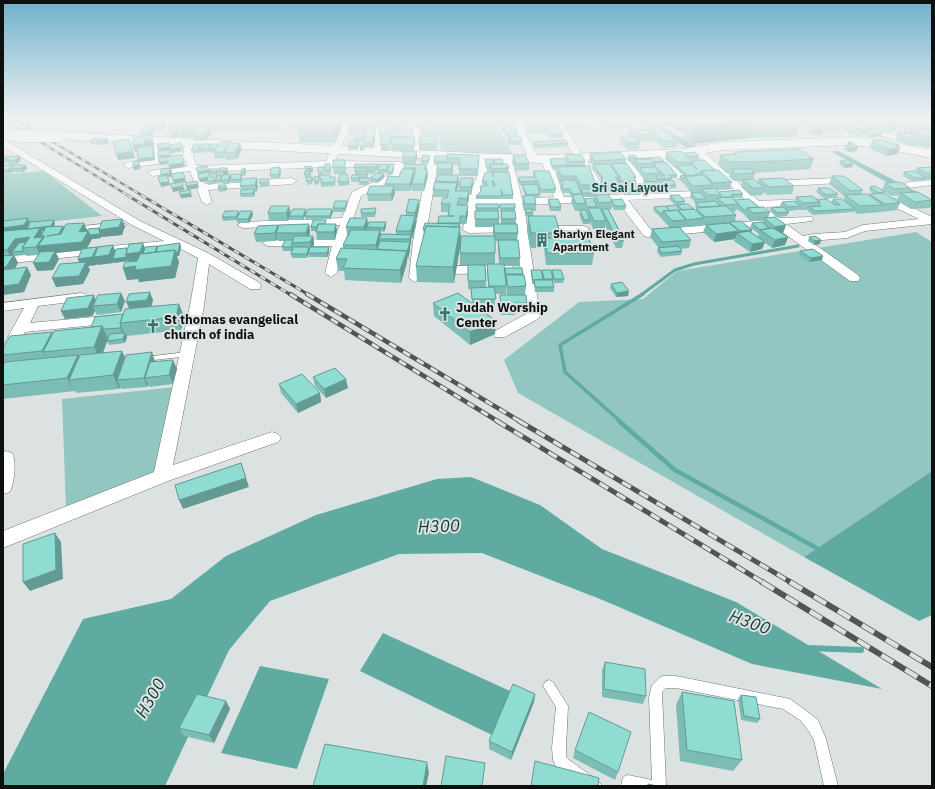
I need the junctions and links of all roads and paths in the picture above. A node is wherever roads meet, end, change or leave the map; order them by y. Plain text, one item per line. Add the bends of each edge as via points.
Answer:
1 (24, 155) edge
2 (156, 155) edge
3 (190, 155) edge
4 (334, 155) edge
5 (384, 155) edge
6 (417, 155) joint
7 (537, 155) edge
8 (643, 155) edge
9 (659, 155) edge
10 (701, 155) edge
11 (434, 156) junction
12 (622, 156) junction
13 (580, 157) junction
14 (483, 158) junction
15 (507, 159) junction
16 (540, 159) junction
17 (223, 160) edge
18 (401, 160) junction
19 (156, 161) junction
20 (191, 164) junction
21 (329, 164) junction
22 (41, 165) junction
23 (128, 165) dead end
24 (26, 166) edge
25 (352, 166) junction
26 (153, 173) dead end
27 (351, 176) edge
28 (680, 178) edge
29 (292, 180) dead end
30 (836, 181) edge
31 (932, 182) edge
32 (197, 183) junction
33 (908, 185) edge
34 (751, 187) junction
35 (651, 196) junction
36 (620, 197) junction
37 (606, 198) junction
38 (560, 200) junction
39 (471, 201) junction
40 (207, 202) dead end
41 (518, 202) junction
42 (754, 202) junction
43 (700, 205) edge
44 (808, 219) dead end
45 (347, 220) junction
46 (932, 221) edge
47 (776, 222) junction
48 (136, 223) junction
49 (243, 225) dead end
50 (522, 229) junction
51 (584, 229) edge
52 (50, 232) edge
53 (802, 240) junction
54 (339, 242) junction
55 (268, 243) dead end
56 (179, 244) junction
57 (204, 256) junction
58 (3, 260) edge
59 (528, 269) junction
60 (457, 270) dead end
61 (331, 273) dead end
62 (415, 278) edge
63 (854, 278) dead end
64 (255, 286) dead end
65 (81, 297) edge
66 (34, 302) junction
67 (3, 307) edge
68 (128, 318) edge
69 (21, 328) junction
70 (500, 334) dead end
71 (188, 354) junction
72 (3, 360) edge
73 (136, 360) edge
74 (272, 438) dead end
75 (6, 458) dead end
76 (162, 476) junction
77 (3, 487) edge
78 (3, 540) edge
79 (549, 686) dead end
80 (595, 786) edge
81 (628, 786) edge
82 (651, 786) edge
83 (659, 786) edge
84 (831, 786) edge

1 - 22 street
2 - 19 street
3 - 20 street
4 - 21 street
5 - 18 street
6 - 11 street
6 - 18 street
7 - 16 street
8 - 12 street
9 - 28 street
10 - 34 street via 735,185
11 - 14 street
11 - 62 street
12 - 13 street
12 - 35 street
13 - 16 street
13 - 37 street
14 - 15 street
14 - 39 street via 482,177
15 - 16 street
15 - 41 street
16 - 38 street
17 - 20 street
18 - 25 street
18 - 45 street via 395,176 356,194
19 - 20 street
19 - 23 street
20 - 21 street
20 - 26 street
20 - 32 street
21 - 25 street
22 - 24 street
22 - 48 street
25 - 27 street
29 - 32 street
30 - 34 street
31 - 33 street
32 - 40 street
34 - 35 street
34 - 42 street
35 - 36 street
36 - 37 street
36 - 47 street via 648,234
37 - 38 street
38 - 41 street
39 - 41 street
39 - 50 street via 469,230
41 - 50 street
42 - 43 street
42 - 46 street via 880,198
42 - 47 street
44 - 47 street
45 - 49 street
45 - 54 street
46 - 53 street via 863,228 847,235
47 - 53 street
48 - 52 street
48 - 56 street
50 - 51 street
50 - 59 street
53 - 63 street
54 - 55 street
54 - 61 street
56 - 57 street
56 - 58 street
57 - 64 street
57 - 71 street
59 - 60 street
59 - 70 street via 533,316
65 - 66 street
66 - 67 street
66 - 69 street
68 - 69 street
69 - 72 street
71 - 73 lane
71 - 76 street
74 - 76 street
75 - 77 street
76 - 78 street
79 - 80 lane via 562,706 560,760
81 - 82 lane via 628,782
83 - 84 lane via 655,698 656,689 663,682 786,703 804,716 816,732 825,754

